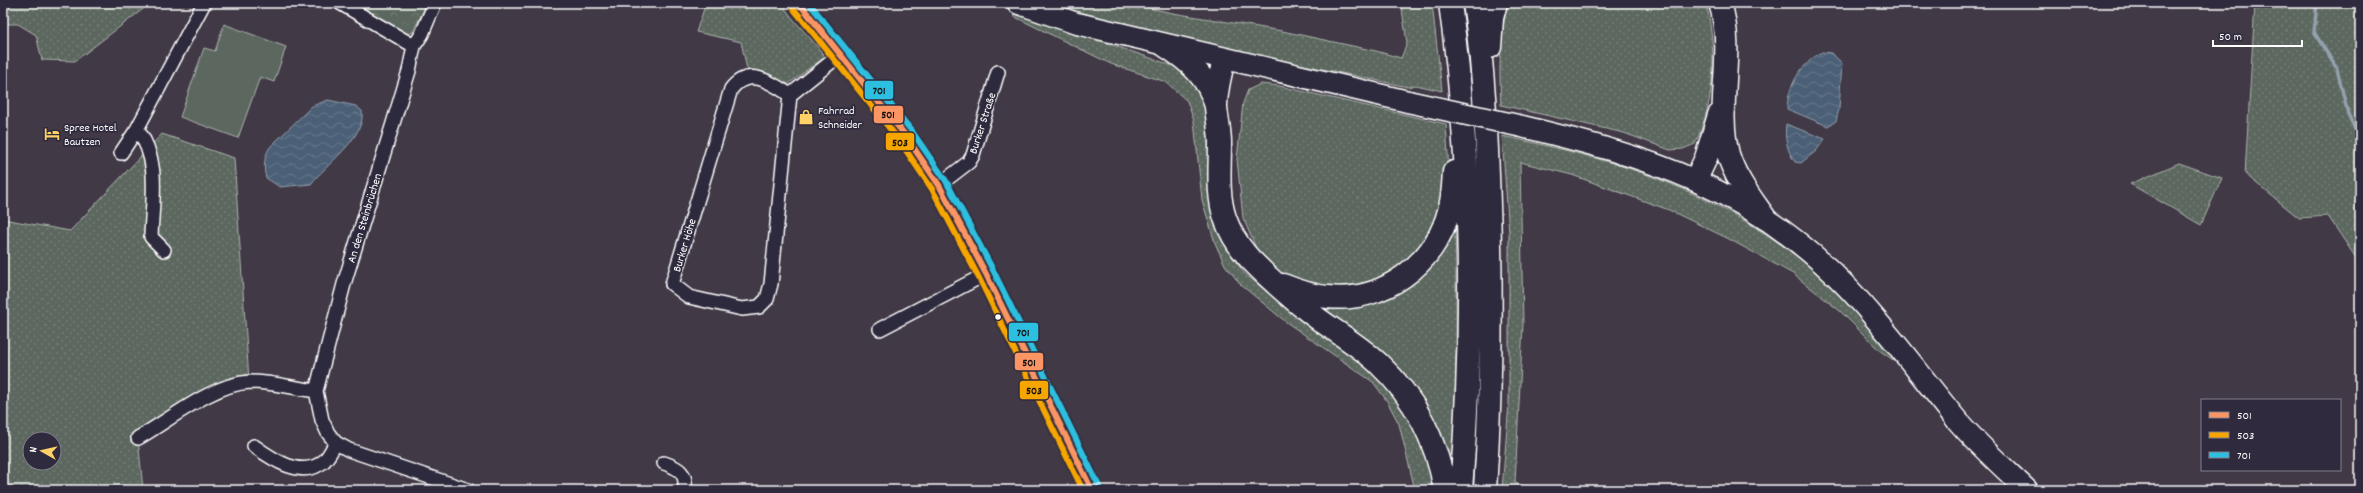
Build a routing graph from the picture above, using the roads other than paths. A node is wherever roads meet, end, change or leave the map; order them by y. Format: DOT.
graph roads {
  1 [pos="204,3"];
  2 [pos="340,3"];
  3 [pos="435,3"];
  4 [pos="799,3"];
  5 [pos="1018,3"];
  6 [pos="1450,3"];
  7 [pos="1474,3"];
  8 [pos="1496,3"];
  9 [pos="1720,3"];
  10 [pos="1164,45"];
  11 [pos="414,46"];
  12 [pos="841,54"];
  13 [pos="1230,61"];
  14 [pos="998,72"];
  15 [pos="1458,87"];
  16 [pos="790,95"];
  17 [pos="1724,96"];
  18 [pos="1216,106"];
  19 [pos="1486,128"];
  20 [pos="137,129"];
  21 [pos="1220,141"];
  22 [pos="121,153"];
  23 [pos="1696,179"];
  24 [pos="939,185"];
  25 [pos="1765,218"];
  26 [pos="164,250"];
  27 [pos="986,274"];
  28 [pos="1274,282"];
  29 [pos="880,329"];
  30 [pos="316,391"];
  31 [pos="138,438"];
  32 [pos="336,443"];
  33 [pos="254,446"];
  34 [pos="664,463"];
  35 [pos="468,490"];
  36 [pos="685,490"];
  37 [pos="1092,490"];
  38 [pos="1445,490"];
  39 [pos="1461,490"];
  40 [pos="1485,490"];
  41 [pos="2027,490"];
  1 -- 20 [label="street"];
  2 -- 11 [label="street"];
  3 -- 11 [label="street, An den Steinbrüchen"];
  4 -- 12 [label="street"];
  5 -- 10 [label="main road"];
  6 -- 15 [label="highway"];
  7 -- 19 [label="highway"];
  8 -- 19 [label="highway"];
  9 -- 17 [label="highway"];
  10 -- 13 [label="main road"];
  10 -- 18 [label="highway"];
  11 -- 30 [label="street, An den Steinbrüchen"];
  12 -- 16 [label="street"];
  12 -- 24 [label="street"];
  13 -- 18 [label="highway"];
  13 -- 21 [label="highway"];
  13 -- 23 [label="main road, bridge"];
  14 -- 24 [label="street, Burker Straße"];
  15 -- 28 [label="highway"];
  15 -- 39 [label="highway"];
  16 -- 16 [label="street, Burker Höhe"];
  17 -- 23 [label="highway"];
  17 -- 25 [label="highway"];
  18 -- 21 [label="highway"];
  19 -- 40 [label="highway"];
  20 -- 22 [label="street"];
  20 -- 26 [label="street"];
  21 -- 28 [label="highway"];
  23 -- 25 [label="main road"];
  24 -- 27 [label="street"];
  25 -- 41 [label="main road"];
  27 -- 29 [label="street"];
  27 -- 37 [label="street"];
  28 -- 38 [label="highway"];
  30 -- 31 [label="street"];
  30 -- 32 [label="street"];
  32 -- 33 [label="street"];
  32 -- 35 [label="street"];
  34 -- 36 [label="street"];
}
